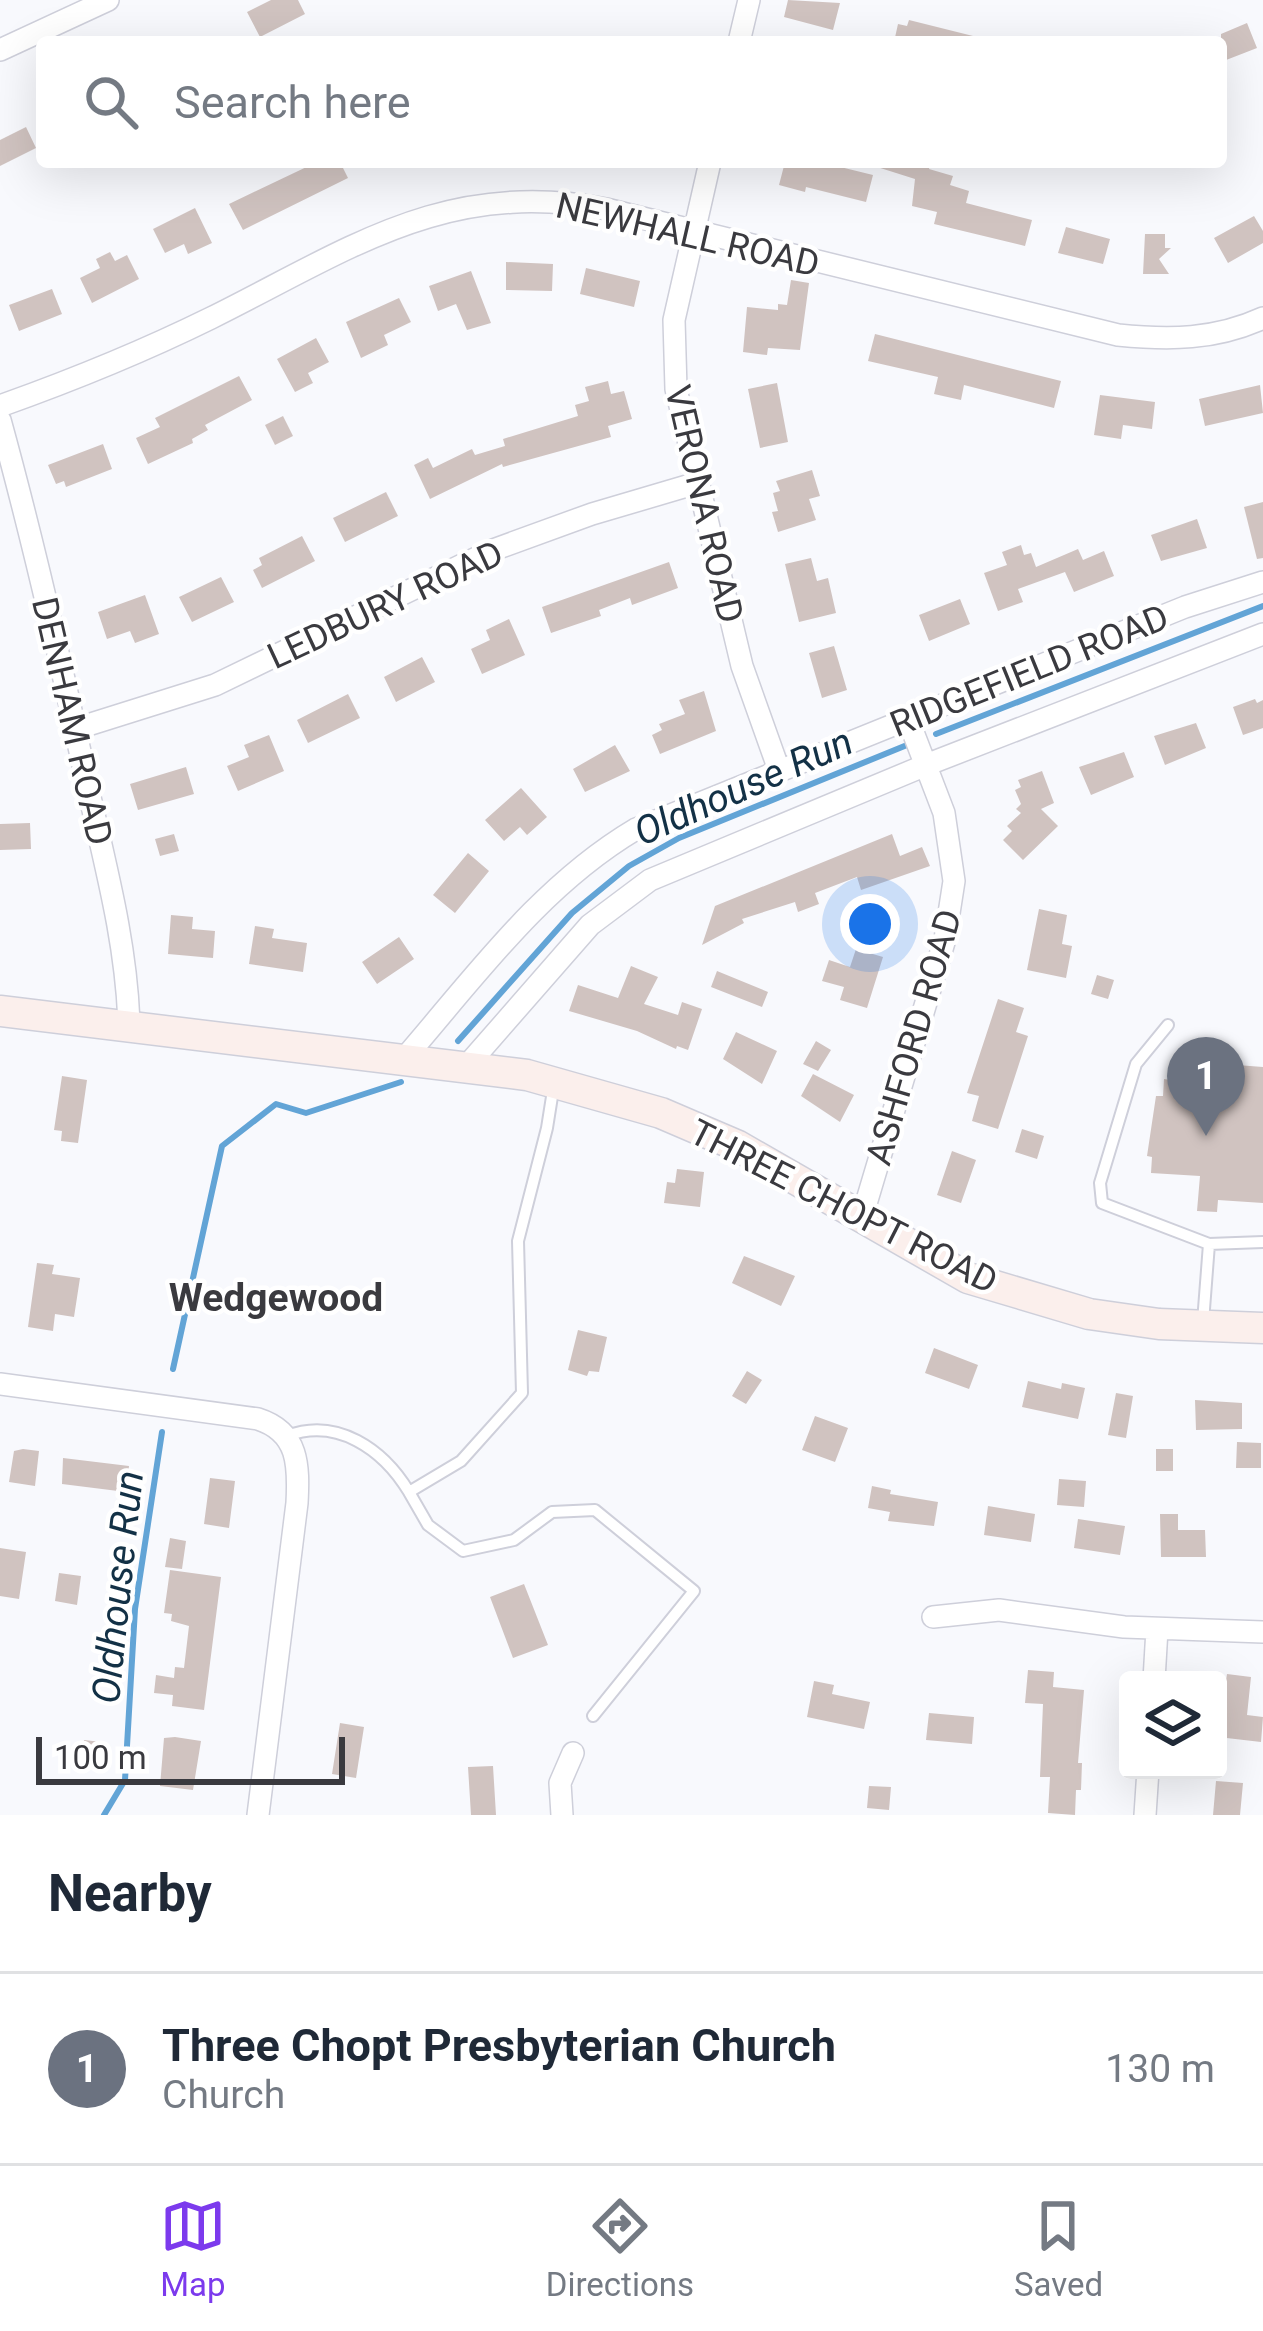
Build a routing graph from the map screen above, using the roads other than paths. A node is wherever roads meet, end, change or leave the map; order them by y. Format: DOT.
graph roads {
  1 [pos="108,0"];
  2 [pos="749,0"];
  3 [pos="741,36"];
  4 [pos="0,50"];
  5 [pos="708,168"];
  6 [pos="692,232"];
  7 [pos="1263,318"];
  8 [pos="0,406"];
  9 [pos="0,420"];
  10 [pos="697,483"];
  11 [pos="11,503"];
  12 [pos="1263,582"];
  13 [pos="1263,634"];
  14 [pos="908,718"];
  15 [pos="75,729"];
  16 [pos="926,765"];
  17 [pos="779,770"];
  18 [pos="1,1017"];
  19 [pos="1168,1025"];
  20 [pos="129,1026"];
  21 [pos="403,1060"];
  22 [pos="465,1068"];
  23 [pos="554,1082"];
  24 [pos="862,1217"];
  25 [pos="1263,1242"];
  26 [pos="1209,1244"];
  27 [pos="1202,1325"];
  28 [pos="1263,1328"];
  29 [pos="0,1384"];
  30 [pos="287,1436"];
  31 [pos="409,1492"];
  32 [pos="933,1617"];
  33 [pos="1157,1629"];
  34 [pos="1263,1632"];
  35 [pos="1155,1671"];
  36 [pos="593,1716"];
  37 [pos="573,1753"];
  38 [pos="1147,1779"];
  39 [pos="258,1815"];
  40 [pos="562,1815"];
  41 [pos="1144,1815"];
  1 -- 4 [label="street"];
  2 -- 3 [label="street"];
  5 -- 6 [label="street, VERONA ROAD"];
  6 -- 7 [label="street, NEWHALL ROAD"];
  6 -- 8 [label="street, NEWHALL ROAD"];
  6 -- 10 [label="street, VERONA ROAD"];
  9 -- 11 [label="street, DENHAM ROAD"];
  10 -- 15 [label="street, LEDBURY ROAD"];
  10 -- 17 [label="street, VERONA ROAD"];
  11 -- 15 [label="street, DENHAM ROAD"];
  12 -- 14 [label="street, RIDGEFIELD ROAD"];
  13 -- 16 [label="street, RIDGEFIELD ROAD"];
  14 -- 16 [label="street, ASHFORD ROAD"];
  14 -- 17 [label="street, RIDGEFIELD ROAD"];
  15 -- 20 [label="street, DENHAM ROAD"];
  16 -- 22 [label="street, RIDGEFIELD ROAD"];
  16 -- 24 [label="street, ASHFORD ROAD"];
  17 -- 21 [label="street, RIDGEFIELD ROAD"];
  18 -- 20 [label="main road, THREE CHOPT ROAD"];
  19 -- 26 [label="lane"];
  20 -- 21 [label="main road, THREE CHOPT ROAD"];
  21 -- 22 [label="main road, THREE CHOPT ROAD"];
  22 -- 23 [label="main road, THREE CHOPT ROAD"];
  23 -- 24 [label="main road, THREE CHOPT ROAD"];
  23 -- 31 [label="lane"];
  24 -- 27 [label="main road, THREE CHOPT ROAD"];
  25 -- 26 [label="lane"];
  26 -- 27 [label="lane"];
  27 -- 28 [label="main road, THREE CHOPT ROAD"];
  29 -- 30 [label="street"];
  30 -- 31 [label="lane"];
  30 -- 39 [label="street"];
  31 -- 36 [label="lane"];
  32 -- 33 [label="street"];
  33 -- 34 [label="street"];
  33 -- 35 [label="street"];
  37 -- 40 [label="street"];
  38 -- 41 [label="street"];
}
